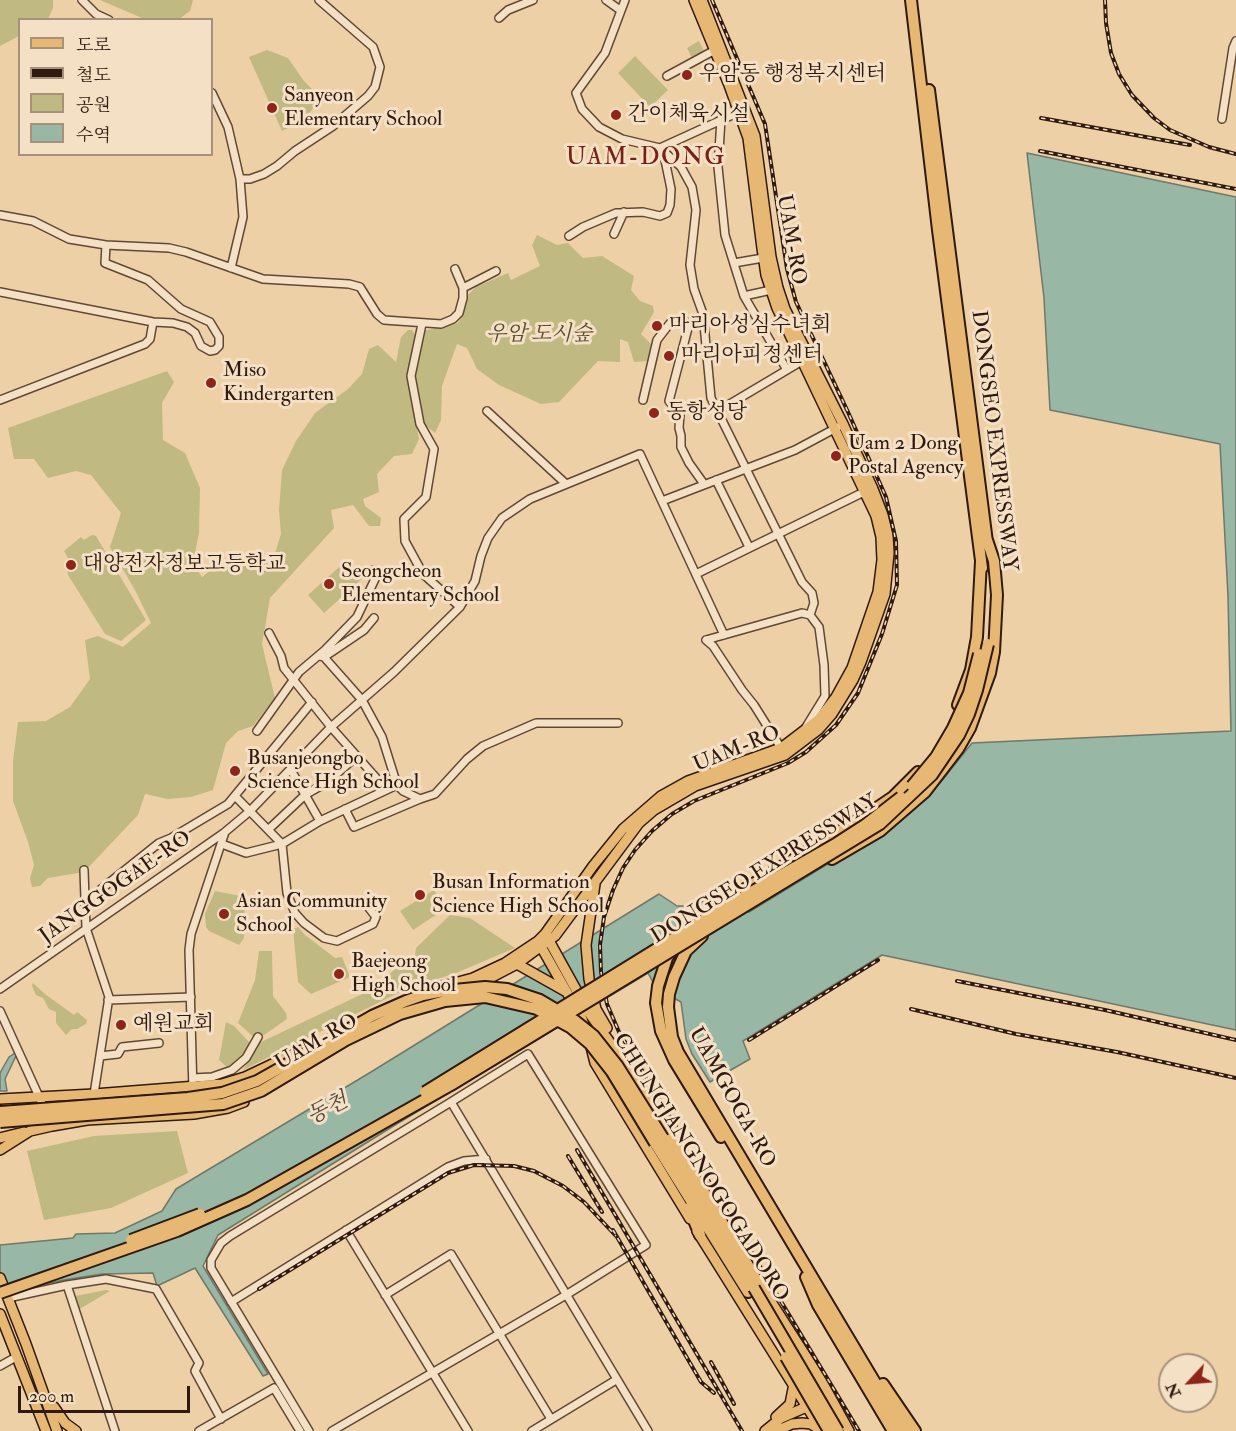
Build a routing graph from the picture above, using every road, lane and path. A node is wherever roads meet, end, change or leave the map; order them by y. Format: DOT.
graph roads {
  1 [pos="82,0"];
  2 [pos="319,0"];
  3 [pos="533,0"];
  4 [pos="606,0"];
  5 [pos="625,0"];
  6 [pos="694,0"];
  7 [pos="702,0"];
  8 [pos="911,0"];
  9 [pos="917,0"];
  10 [pos="620,10"];
  11 [pos="105,18"];
  12 [pos="499,18"];
  13 [pos="1236,41"];
  14 [pos="715,50"];
  15 [pos="666,76"];
  16 [pos="213,95"];
  17 [pos="743,110"];
  18 [pos="721,119"];
  19 [pos="1222,119"];
  20 [pos="660,148"];
  21 [pos="240,178"];
  22 [pos="624,212"];
  23 [pos="0,215"];
  24 [pos="614,234"];
  25 [pos="569,236"];
  26 [pos="106,245"];
  27 [pos="763,258"];
  28 [pos="734,263"];
  29 [pos="231,268"];
  30 [pos="455,269"];
  31 [pos="496,271"];
  32 [pos="463,288"];
  33 [pos="771,290"];
  34 [pos="0,292"];
  35 [pos="744,296"];
  36 [pos="153,322"];
  37 [pos="422,324"];
  38 [pos="802,361"];
  39 [pos="787,370"];
  40 [pos="0,400"];
  41 [pos="643,400"];
  42 [pos="487,411"];
  43 [pos="717,411"];
  44 [pos="839,427"];
  45 [pos="747,469"];
  46 [pos="716,480"];
  47 [pos="565,483"];
  48 [pos="704,484"];
  49 [pos="869,490"];
  50 [pos="662,501"];
  51 [pos="778,533"];
  52 [pos="986,537"];
  53 [pos="749,547"];
  54 [pos="981,561"];
  55 [pos="374,570"];
  56 [pos="696,574"];
  57 [pos="460,607"];
  58 [pos="810,615"];
  59 [pos="374,618"];
  60 [pos="269,633"];
  61 [pos="724,635"];
  62 [pos="321,657"];
  63 [pos="293,680"];
  64 [pos="362,700"];
  65 [pos="312,702"];
  66 [pos="618,723"];
  67 [pos="331,727"];
  68 [pos="257,731"];
  69 [pos="805,731"];
  70 [pos="782,748"];
  71 [pos="357,756"];
  72 [pos="291,770"];
  73 [pos="397,785"];
  74 [pos="386,789"];
  75 [pos="305,795"];
  76 [pos="235,796"];
  77 [pos="420,799"];
  78 [pos="345,809"];
  79 [pos="250,811"];
  80 [pos="320,821"];
  81 [pos="269,829"];
  82 [pos="225,832"];
  83 [pos="222,844"];
  84 [pos="282,844"];
  85 [pos="84,870"];
  86 [pos="595,881"];
  87 [pos="85,902"];
  88 [pos="369,908"];
  89 [pos="86,928"];
  90 [pos="544,941"];
  91 [pos="553,958"];
  92 [pos="517,964"];
  93 [pos="0,989"];
  94 [pos="567,992"];
  95 [pos="191,997"];
  96 [pos="108,1000"];
  97 [pos="0,1011"];
  98 [pos="589,1014"];
  99 [pos="2,1024"];
  100 [pos="258,1037"];
  101 [pos="159,1043"];
  102 [pos="100,1056"];
  103 [pos="193,1082"];
  104 [pos="94,1094"];
  105 [pos="40,1097"];
  106 [pos="0,1099"];
  107 [pos="451,1102"];
  108 [pos="161,1104"];
  109 [pos="0,1112"];
  110 [pos="46,1113"];
  111 [pos="194,1114"];
  112 [pos="0,1117"];
  113 [pos="0,1122"];
  114 [pos="52,1126"];
  115 [pos="30,1131"];
  116 [pos="0,1138"];
  117 [pos="659,1141"];
  118 [pos="0,1150"];
  119 [pos="486,1160"];
  120 [pos="677,1161"];
  121 [pos="681,1185"];
  122 [pos="722,1221"];
  123 [pos="346,1230"];
  124 [pos="700,1235"];
  125 [pos="805,1270"];
  126 [pos="0,1278"];
  127 [pos="67,1285"];
  128 [pos="751,1290"];
  129 [pos="4,1292"];
  130 [pos="385,1295"];
  131 [pos="566,1295"];
  132 [pos="231,1302"];
  133 [pos="0,1314"];
  134 [pos="498,1332"];
  135 [pos="16,1356"];
  136 [pos="0,1366"];
  137 [pos="432,1372"];
  138 [pos="616,1380"];
  139 [pos="821,1380"];
  140 [pos="794,1384"];
  141 [pos="43,1391"];
  142 [pos="801,1395"];
  143 [pos="808,1406"];
  144 [pos="834,1406"];
  145 [pos="37,1411"];
  146 [pos="221,1419"];
  147 [pos="552,1419"];
  148 [pos="544,1428"];
  149 [pos="771,1429"];
  150 [pos="40,1431"];
  151 [pos="46,1431"];
  152 [pos="57,1431"];
  153 [pos="76,1431"];
  154 [pos="115,1431"];
  155 [pos="199,1431"];
  156 [pos="300,1431"];
  157 [pos="309,1431"];
  158 [pos="332,1431"];
  159 [pos="468,1431"];
  160 [pos="532,1431"];
  161 [pos="648,1431"];
  162 [pos="822,1431"];
  163 [pos="829,1431"];
  164 [pos="838,1431"];
  165 [pos="849,1431"];
  166 [pos="893,1431"];
  167 [pos="899,1431"];
  168 [pos="904,1431"];
  169 [pos="915,1431"];
  1 -- 11 [label="street"];
  2 -- 21 [label="street"];
  3 -- 12 [label="street"];
  4 -- 10 [label="street"];
  5 -- 10 [label="street"];
  6 -- 14 [label="main road, UAM-RO"];
  7 -- 17 [label="main road, UAM-RO"];
  8 -- 54 [label="highway, DONGSEO EXPRESSWAY"];
  9 -- 52 [label="highway, DONGSEO EXPRESSWAY"];
  10 -- 20 [label="street"];
  13 -- 19 [label="street"];
  14 -- 15 [label="street"];
  14 -- 17 [label="main road, UAM-RO"];
  16 -- 21 [label="street"];
  17 -- 18 [label="street"];
  17 -- 27 [label="main road, UAM-RO"];
  17 -- 44 [label="main road, UAM-RO"];
  18 -- 20 [label="street"];
  18 -- 28 [label="street"];
  20 -- 22 [label="street"];
  20 -- 43 [label="street"];
  21 -- 29 [label="street"];
  22 -- 24 [label="street"];
  22 -- 25 [label="street"];
  23 -- 26 [label="street"];
  26 -- 29 [label="street"];
  26 -- 36 [label="street"];
  27 -- 28 [label="street, UAM-RO"];
  27 -- 33 [label="main road, UAM-RO"];
  28 -- 35 [label="street"];
  29 -- 37 [label="street"];
  30 -- 32 [label="street"];
  31 -- 32 [label="street"];
  32 -- 37 [label="street"];
  33 -- 35 [label="street, UAM-RO"];
  33 -- 38 [label="main road, UAM-RO"];
  34 -- 36 [label="street"];
  35 -- 39 [label="street"];
  36 -- 40 [label="street"];
  37 -- 57 [label="street"];
  38 -- 39 [label="street"];
  38 -- 44 [label="main road, UAM-RO"];
  39 -- 43 [label="street"];
  41 -- 48 [label="street"];
  42 -- 47 [label="street"];
  43 -- 45 [label="street"];
  44 -- 45 [label="street"];
  44 -- 49 [label="main road, UAM-RO"];
  45 -- 46 [label="street"];
  45 -- 51 [label="street"];
  46 -- 48 [label="street"];
  46 -- 53 [label="street"];
  47 -- 50 [label="street, JANGGOGAE-RO"];
  47 -- 57 [label="street, JANGGOGAE-RO"];
  48 -- 50 [label="street"];
  49 -- 51 [label="street"];
  49 -- 69 [label="main road, UAM-RO"];
  49 -- 86 [label="main road, UAM-RO"];
  50 -- 56 [label="street, JANGGOGAE-RO"];
  51 -- 53 [label="street"];
  51 -- 58 [label="street"];
  52 -- 125 [label="highway, UAMGOGA-RO, bridge"];
  52 -- 129 [label="highway, DONGSEO EXPRESSWAY, bridge"];
  53 -- 56 [label="street"];
  54 -- 125 [label="highway, UAMGOGA-RO, bridge"];
  54 -- 129 [label="highway, DONGSEO EXPRESSWAY, bridge"];
  55 -- 62 [label="street"];
  56 -- 61 [label="street, JANGGOGAE-RO"];
  57 -- 64 [label="street, JANGGOGAE-RO"];
  58 -- 61 [label="street"];
  58 -- 69 [label="street"];
  59 -- 62 [label="street"];
  60 -- 63 [label="street"];
  61 -- 70 [label="street"];
  62 -- 63 [label="street"];
  62 -- 64 [label="street"];
  63 -- 65 [label="street"];
  63 -- 68 [label="street"];
  64 -- 67 [label="street, JANGGOGAE-RO"];
  64 -- 73 [label="street"];
  65 -- 67 [label="street"];
  65 -- 76 [label="street"];
  66 -- 77 [label="street"];
  67 -- 71 [label="street"];
  67 -- 72 [label="street, JANGGOGAE-RO"];
  69 -- 70 [label="main road, UAM-RO"];
  70 -- 90 [label="main road, UAM-RO"];
  71 -- 74 [label="street"];
  71 -- 75 [label="street"];
  72 -- 75 [label="street"];
  72 -- 79 [label="street, JANGGOGAE-RO"];
  73 -- 74 [label="street"];
  73 -- 77 [label="street"];
  74 -- 78 [label="street"];
  75 -- 80 [label="street"];
  75 -- 81 [label="street"];
  76 -- 79 [label="street"];
  76 -- 87 [label="street"];
  77 -- 78 [label="street"];
  78 -- 80 [label="street"];
  79 -- 81 [label="street"];
  79 -- 82 [label="street, JANGGOGAE-RO"];
  80 -- 84 [label="street"];
  81 -- 84 [label="street"];
  82 -- 83 [label="street"];
  82 -- 89 [label="street, JANGGOGAE-RO"];
  83 -- 84 [label="street"];
  83 -- 95 [label="street"];
  84 -- 88 [label="street"];
  85 -- 87 [label="street"];
  86 -- 90 [label="main road, UAM-RO"];
  86 -- 98 [label="main road, bridge"];
  87 -- 89 [label="street"];
  89 -- 93 [label="street, JANGGOGAE-RO"];
  89 -- 96 [label="street"];
  90 -- 91 [label="main road"];
  90 -- 92 [label="main road, UAM-RO"];
  90 -- 103 [label="main road, UAM-RO"];
  91 -- 94 [label="main road"];
  91 -- 98 [label="main road, bridge"];
  92 -- 94 [label="main road"];
  92 -- 111 [label="main road, UAM-RO"];
  94 -- 98 [label="main road, bridge"];
  95 -- 96 [label="street"];
  95 -- 103 [label="street"];
  96 -- 102 [label="street"];
  97 -- 99 [label="street"];
  98 -- 122 [label="main road"];
  98 -- 124 [label="main road"];
  99 -- 105 [label="street"];
  100 -- 103 [label="street"];
  101 -- 102 [label="street"];
  102 -- 104 [label="street"];
  103 -- 104 [label="main road, UAM-RO"];
  103 -- 108 [label="main road"];
  103 -- 111 [label="street"];
  104 -- 105 [label="main road, UAM-RO"];
  105 -- 106 [label="main road, UAM-RO"];
  105 -- 110 [label="street"];
  107 -- 119 [label="street"];
  107 -- 131 [label="street"];
  107 -- 132 [label="street"];
  108 -- 110 [label="main road"];
  108 -- 111 [label="main road"];
  109 -- 117 [label="highway, CHUNGJANGNOGOGADORO, bridge"];
  110 -- 112 [label="main road"];
  110 -- 114 [label="street"];
  111 -- 114 [label="main road, UAM-RO"];
  113 -- 117 [label="highway, CHUNGJANGNOGOGADORO, bridge"];
  114 -- 115 [label="main road, UAM-RO"];
  115 -- 116 [label="main road"];
  115 -- 118 [label="main road, UAM-RO"];
  117 -- 120 [label="highway, CHUNGJANGNOGOGADORO"];
  117 -- 121 [label="highway, CHUNGJANGNOGOGADORO"];
  119 -- 123 [label="street"];
  119 -- 131 [label="street"];
  120 -- 122 [label="highway"];
  120 -- 128 [label="highway, CHUNGJANGNOGOGADORO"];
  121 -- 124 [label="highway"];
  121 -- 128 [label="highway, CHUNGJANGNOGOGADORO"];
  122 -- 139 [label="main road"];
  123 -- 130 [label="street"];
  123 -- 132 [label="street"];
  124 -- 140 [label="main road"];
  125 -- 166 [label="highway"];
  125 -- 167 [label="highway, UAMGOGA-RO"];
  125 -- 168 [label="highway, UAMGOGA-RO"];
  125 -- 169 [label="highway"];
  126 -- 129 [label="main road"];
  127 -- 129 [label="street"];
  127 -- 146 [label="street"];
  127 -- 154 [label="street"];
  128 -- 163 [label="highway, CHUNGJANGNOGOGADORO, bridge"];
  128 -- 164 [label="highway, CHUNGJANGNOGOGADORO, bridge"];
  129 -- 141 [label="main road"];
  130 -- 134 [label="street"];
  130 -- 137 [label="street"];
  131 -- 134 [label="street"];
  131 -- 138 [label="street"];
  132 -- 157 [label="street"];
  133 -- 135 [label="main road"];
  134 -- 137 [label="street"];
  134 -- 147 [label="street"];
  135 -- 136 [label="street"];
  135 -- 145 [label="main road"];
  137 -- 158 [label="street"];
  137 -- 159 [label="street"];
  138 -- 147 [label="street"];
  138 -- 161 [label="street"];
  139 -- 142 [label="main road"];
  139 -- 144 [label="main road"];
  140 -- 142 [label="main road"];
  140 -- 149 [label="main road"];
  141 -- 152 [label="main road"];
  141 -- 153 [label="main road"];
  142 -- 143 [label="main road"];
  143 -- 144 [label="main road"];
  143 -- 149 [label="main road"];
  143 -- 162 [label="main road"];
  144 -- 165 [label="main road"];
  145 -- 150 [label="main road"];
  145 -- 151 [label="main road"];
  146 -- 155 [label="street"];
  146 -- 156 [label="street"];
  147 -- 148 [label="street"];
  148 -- 160 [label="street"];
  149 -- 162 [label="main road"];
}
